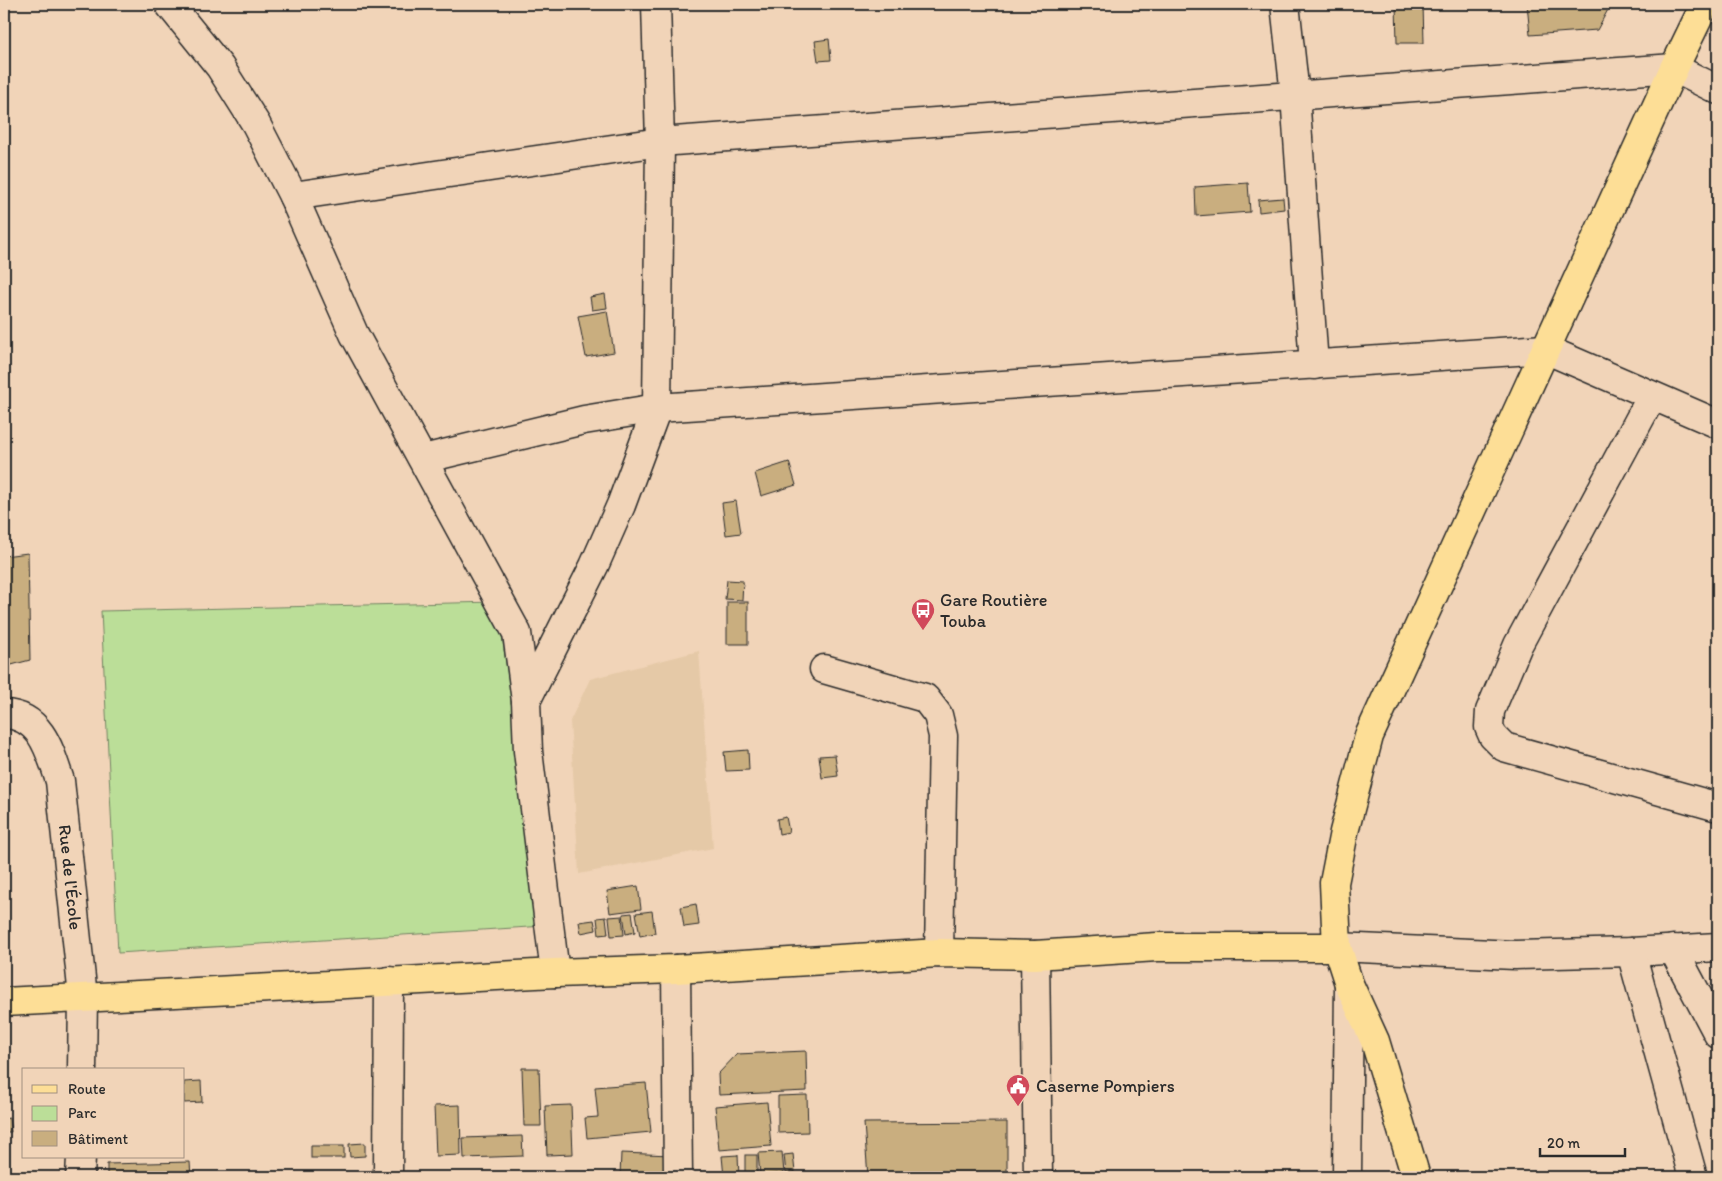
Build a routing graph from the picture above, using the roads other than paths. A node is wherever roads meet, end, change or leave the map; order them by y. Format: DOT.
graph roads {
  1 [pos="169,4"];
  2 [pos="656,4"];
  3 [pos="1285,4"];
  4 [pos="1705,4"];
  5 [pos="1674,68"];
  6 [pos="1718,90"];
  7 [pos="1295,95"];
  8 [pos="660,142"];
  9 [pos="293,196"];
  10 [pos="1545,349"];
  11 [pos="1314,365"];
  12 [pos="1652,396"];
  13 [pos="658,408"];
  14 [pos="1718,424"];
  15 [pos="423,459"];
  16 [pos="824,669"];
  17 [pos="526,701"];
  18 [pos="4,714"];
  19 [pos="1718,807"];
  20 [pos="1718,946"];
  21 [pos="1337,947"];
  22 [pos="1673,949"];
  23 [pos="1631,952"];
  24 [pos="939,953"];
  25 [pos="1035,955"];
  26 [pos="676,969"];
  27 [pos="556,972"];
  28 [pos="389,982"];
  29 [pos="1349,984"];
  30 [pos="83,997"];
  31 [pos="4,1002"];
  32 [pos="1718,1034"];
  33 [pos="82,1068"];
  34 [pos="81,1158"];
  35 [pos="80,1177"];
  36 [pos="388,1177"];
  37 [pos="678,1177"];
  38 [pos="1038,1177"];
  39 [pos="1347,1177"];
  40 [pos="1416,1177"];
  41 [pos="1693,1177"];
  1 -- 9 [label="street"];
  2 -- 8 [label="street"];
  3 -- 7 [label="street"];
  4 -- 5 [label="main road"];
  5 -- 6 [label="street"];
  5 -- 7 [label="street"];
  5 -- 10 [label="main road"];
  7 -- 8 [label="street"];
  7 -- 11 [label="street"];
  8 -- 9 [label="street"];
  8 -- 13 [label="street"];
  9 -- 15 [label="street"];
  10 -- 11 [label="street"];
  10 -- 12 [label="street"];
  10 -- 21 [label="main road"];
  11 -- 13 [label="street"];
  12 -- 14 [label="street"];
  12 -- 19 [label="street"];
  13 -- 15 [label="street"];
  13 -- 17 [label="street"];
  15 -- 17 [label="street"];
  16 -- 24 [label="street"];
  17 -- 27 [label="street"];
  18 -- 30 [label="street, Rue de l'École"];
  20 -- 22 [label="street"];
  21 -- 23 [label="street"];
  21 -- 25 [label="main road"];
  21 -- 29 [label="main road"];
  22 -- 23 [label="street"];
  22 -- 32 [label="street"];
  23 -- 41 [label="street"];
  24 -- 25 [label="main road"];
  24 -- 26 [label="main road"];
  25 -- 38 [label="street"];
  26 -- 27 [label="main road"];
  26 -- 37 [label="street"];
  27 -- 28 [label="main road"];
  28 -- 30 [label="main road"];
  28 -- 36 [label="street"];
  29 -- 39 [label="street"];
  29 -- 40 [label="main road"];
  30 -- 31 [label="main road"];
  30 -- 33 [label="street, Rue de l'École"];
  34 -- 35 [label="street"];
}
